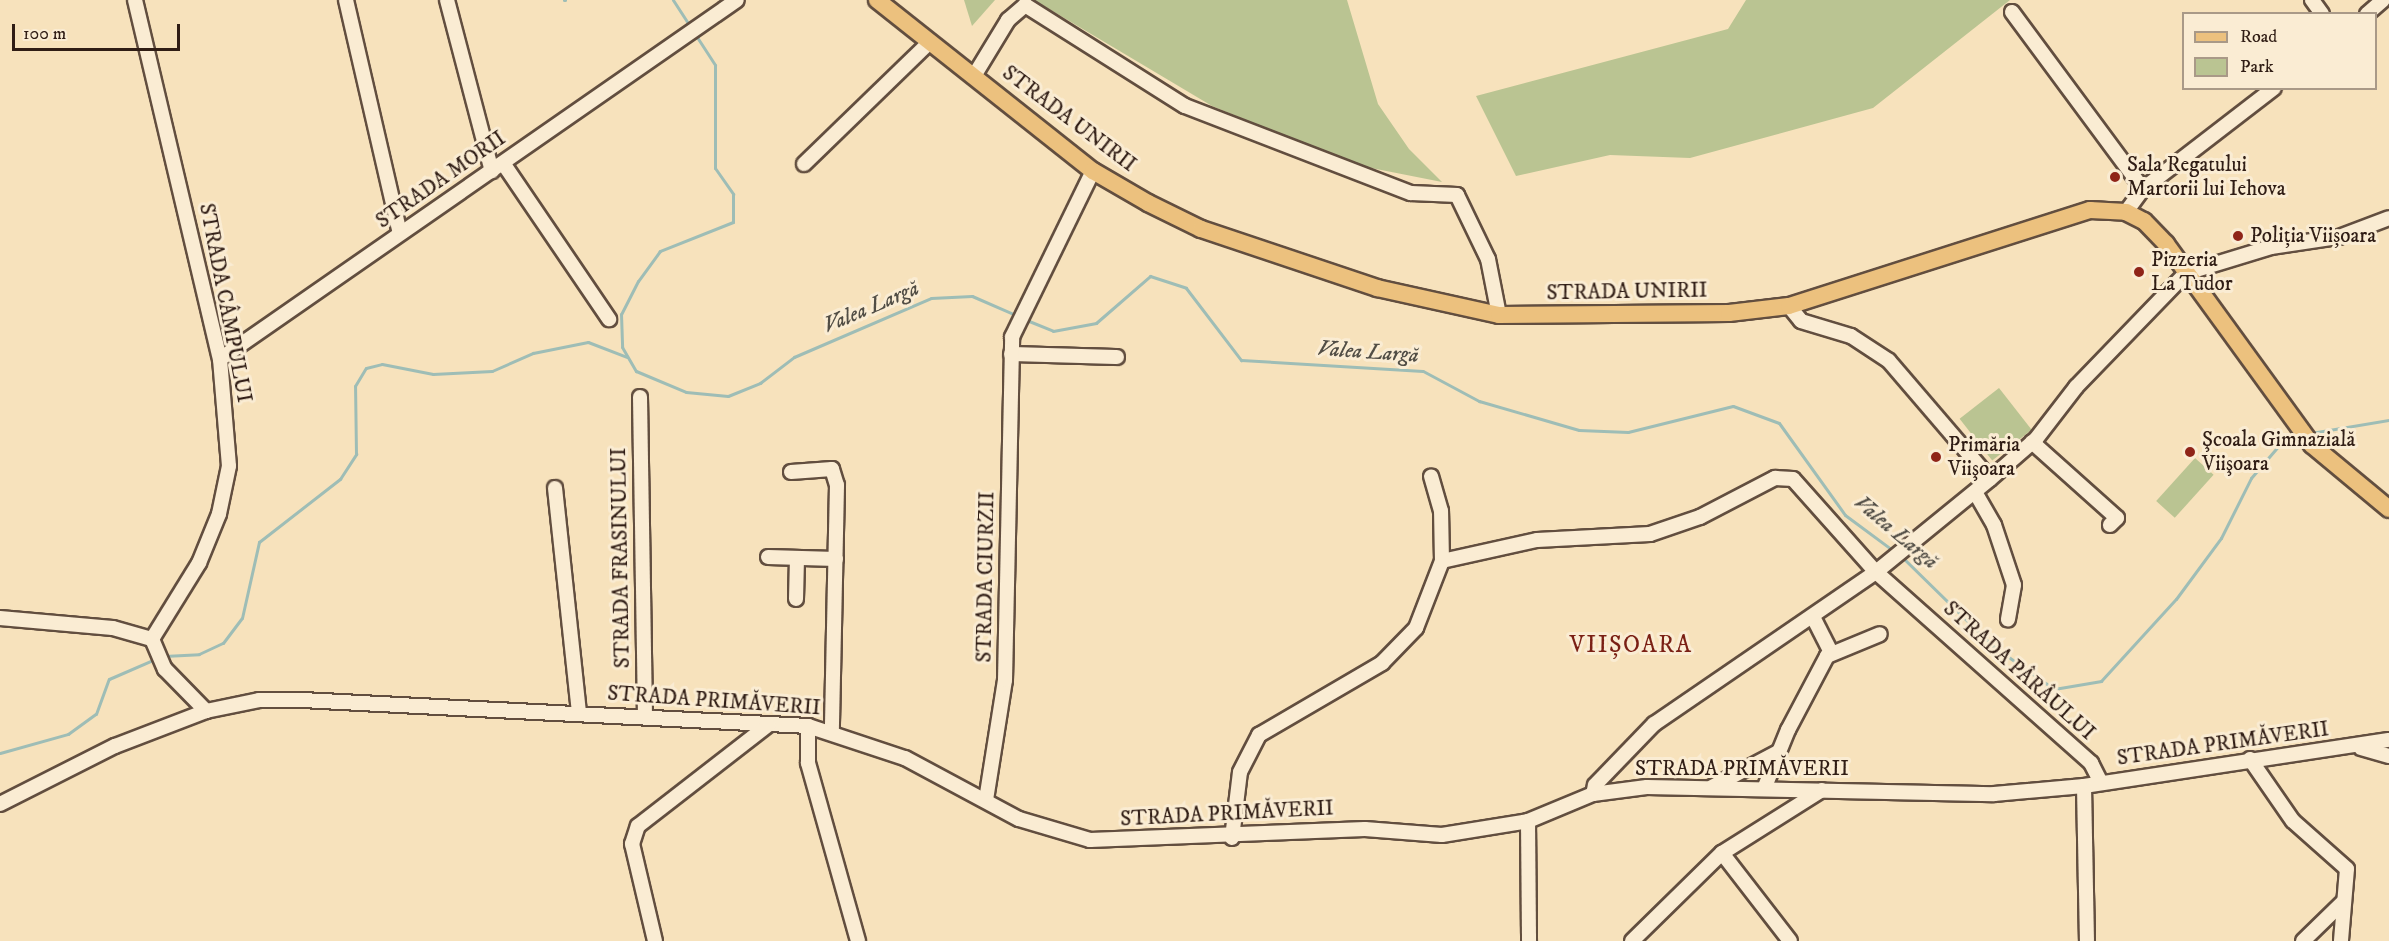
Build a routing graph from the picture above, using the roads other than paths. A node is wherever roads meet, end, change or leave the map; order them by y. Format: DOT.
graph roads {
  1 [pos="135,0"];
  2 [pos="346,0"];
  3 [pos="447,0"];
  4 [pos="737,0"];
  5 [pos="877,0"];
  6 [pos="2383,0"];
  7 [pos="2012,12"];
  8 [pos="2369,12"];
  9 [pos="930,42"];
  10 [pos="974,76"];
  11 [pos="2271,90"];
  12 [pos="804,164"];
  13 [pos="497,167"];
  14 [pos="1093,171"];
  15 [pos="2143,189"];
  16 [pos="2126,212"];
  17 [pos="2389,218"];
  18 [pos="400,233"];
  19 [pos="2186,273"];
  20 [pos="1789,306"];
  21 [pos="1499,315"];
  22 [pos="609,319"];
  23 [pos="1011,354"];
  24 [pos="1117,357"];
  25 [pos="220,359"];
  26 [pos="640,397"];
  27 [pos="2032,442"];
  28 [pos="791,472"];
  29 [pos="1431,476"];
  30 [pos="1990,479"];
  31 [pos="555,488"];
  32 [pos="1975,492"];
  33 [pos="2389,509"];
  34 [pos="2110,525"];
  35 [pos="768,557"];
  36 [pos="797,558"];
  37 [pos="836,559"];
  38 [pos="1442,561"];
  39 [pos="1881,568"];
  40 [pos="796,598"];
  41 [pos="1813,617"];
  42 [pos="0,618"];
  43 [pos="2008,618"];
  44 [pos="1880,634"];
  45 [pos="155,644"];
  46 [pos="1832,652"];
  47 [pos="206,711"];
  48 [pos="579,713"];
  49 [pos="645,717"];
  50 [pos="768,725"];
  51 [pos="808,726"];
  52 [pos="832,730"];
  53 [pos="2389,740"];
  54 [pos="2356,747"];
  55 [pos="1778,752"];
  56 [pos="2389,756"];
  57 [pos="2250,759"];
  58 [pos="2101,783"];
  59 [pos="2084,786"];
  60 [pos="1710,788"];
  61 [pos="1764,789"];
  62 [pos="1822,790"];
  63 [pos="1593,794"];
  64 [pos="986,800"];
  65 [pos="0,804"];
  66 [pos="1528,821"];
  67 [pos="1232,838"];
  68 [pos="1722,853"];
  69 [pos="2343,902"];
  70 [pos="654,941"];
  71 [pos="858,941"];
  72 [pos="1529,941"];
  73 [pos="1632,941"];
  74 [pos="1790,941"];
  75 [pos="2087,941"];
  76 [pos="2303,941"];
  77 [pos="2341,941"];
  1 -- 25 [label="street, STRADA CÂMPULUI"];
  2 -- 18 [label="street"];
  3 -- 13 [label="street"];
  4 -- 13 [label="street, STRADA MORII"];
  5 -- 9 [label="main road, STRADA UNIRII"];
  6 -- 8 [label="street"];
  7 -- 15 [label="street"];
  9 -- 10 [label="main road, STRADA UNIRII"];
  9 -- 12 [label="street"];
  10 -- 14 [label="main road, STRADA UNIRII"];
  10 -- 21 [label="street"];
  11 -- 15 [label="street"];
  13 -- 18 [label="street, STRADA MORII"];
  13 -- 22 [label="street"];
  14 -- 21 [label="main road, STRADA UNIRII"];
  14 -- 23 [label="street, STRADA CIURZII"];
  15 -- 16 [label="street"];
  16 -- 19 [label="main road"];
  16 -- 20 [label="main road, STRADA UNIRII"];
  17 -- 19 [label="street"];
  18 -- 25 [label="street, STRADA MORII"];
  19 -- 27 [label="street"];
  19 -- 33 [label="main road"];
  20 -- 21 [label="main road, STRADA UNIRII"];
  20 -- 30 [label="street"];
  23 -- 24 [label="street"];
  23 -- 64 [label="street, STRADA CIURZII"];
  25 -- 45 [label="street, STRADA CÂMPULUI"];
  26 -- 49 [label="street, STRADA FRASINULUI"];
  27 -- 30 [label="street"];
  27 -- 34 [label="street"];
  28 -- 37 [label="street"];
  29 -- 38 [label="street"];
  30 -- 32 [label="street"];
  31 -- 48 [label="street"];
  32 -- 39 [label="street"];
  32 -- 43 [label="street"];
  35 -- 36 [label="street"];
  36 -- 37 [label="street"];
  36 -- 40 [label="street"];
  37 -- 52 [label="street"];
  38 -- 39 [label="street, STRADA PÂRÂULUI"];
  38 -- 67 [label="street"];
  39 -- 41 [label="street"];
  39 -- 58 [label="street, STRADA PÂRÂULUI"];
  41 -- 46 [label="street"];
  41 -- 63 [label="street"];
  42 -- 45 [label="street"];
  44 -- 46 [label="street"];
  45 -- 47 [label="street"];
  46 -- 55 [label="street"];
  47 -- 48 [label="street, STRADA PRIMĂVERII"];
  47 -- 65 [label="street, STRADA PRIMĂVERII"];
  48 -- 49 [label="street, STRADA PRIMĂVERII"];
  49 -- 50 [label="street, STRADA PRIMĂVERII"];
  50 -- 51 [label="street, STRADA PRIMĂVERII"];
  50 -- 70 [label="street"];
  51 -- 52 [label="street, STRADA PRIMĂVERII"];
  51 -- 71 [label="street"];
  52 -- 64 [label="street, STRADA PRIMĂVERII"];
  53 -- 54 [label="street"];
  54 -- 56 [label="street"];
  54 -- 57 [label="street, STRADA PRIMĂVERII"];
  55 -- 60 [label="street"];
  55 -- 61 [label="street"];
  57 -- 58 [label="street, STRADA PRIMĂVERII"];
  57 -- 69 [label="street"];
  58 -- 59 [label="street, STRADA PRIMĂVERII"];
  59 -- 62 [label="street, STRADA PRIMĂVERII"];
  59 -- 75 [label="street"];
  60 -- 61 [label="street, STRADA PRIMĂVERII"];
  60 -- 63 [label="street, STRADA PRIMĂVERII"];
  61 -- 62 [label="street, STRADA PRIMĂVERII"];
  62 -- 68 [label="street"];
  63 -- 66 [label="street, STRADA PRIMĂVERII"];
  64 -- 67 [label="street, STRADA PRIMĂVERII"];
  66 -- 67 [label="street, STRADA PRIMĂVERII"];
  66 -- 72 [label="street"];
  68 -- 73 [label="street"];
  68 -- 74 [label="street"];
  69 -- 76 [label="street"];
  69 -- 77 [label="street"];
}
